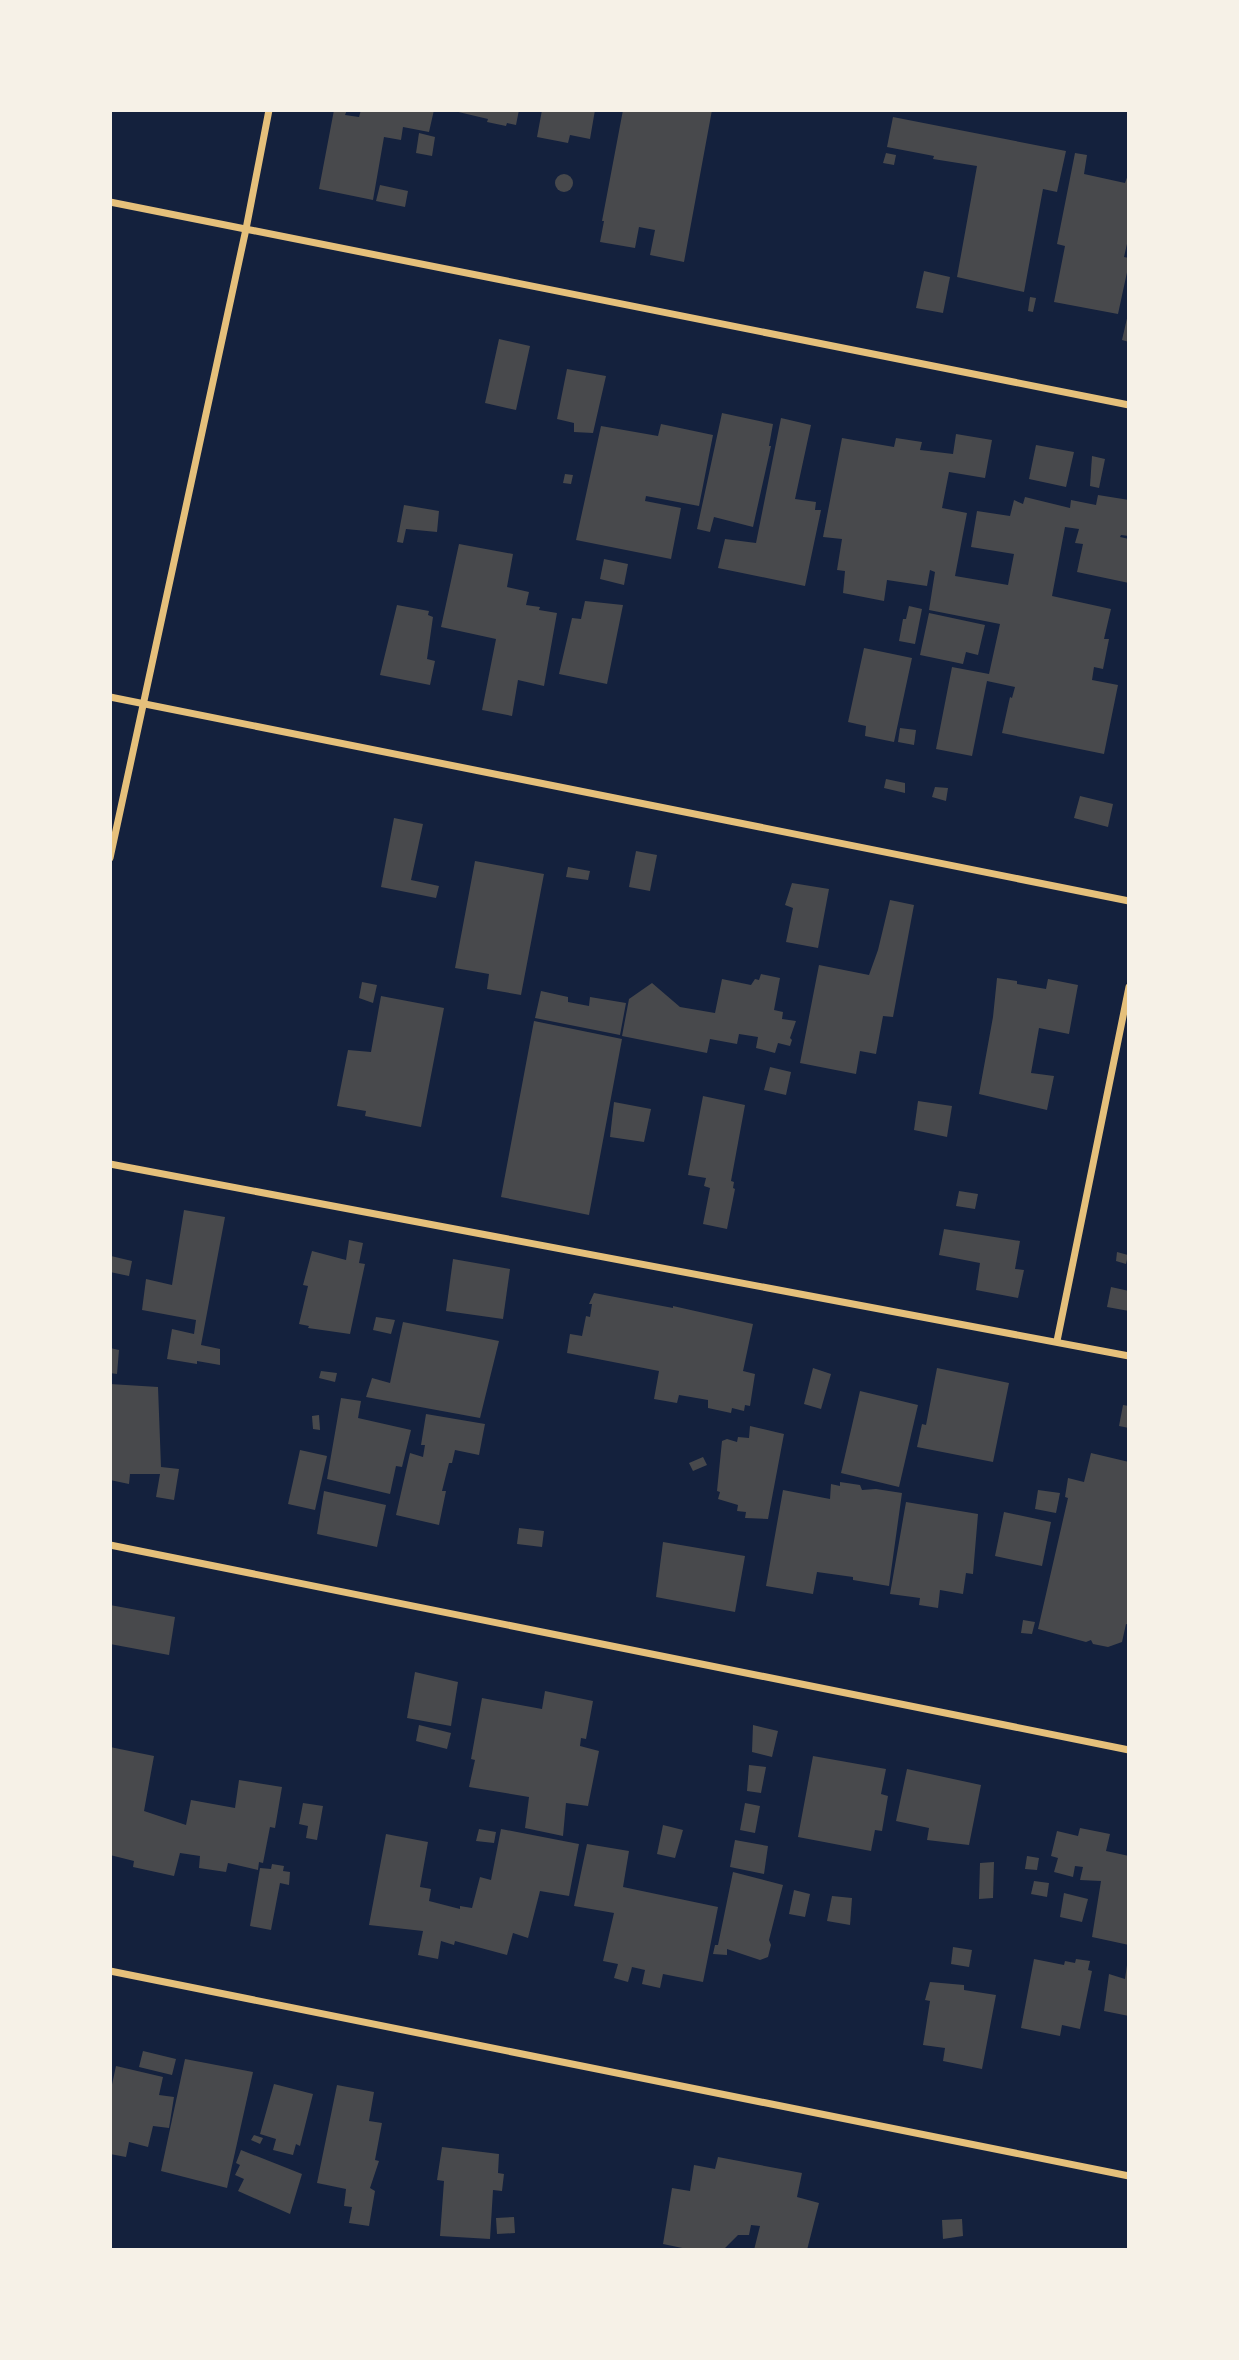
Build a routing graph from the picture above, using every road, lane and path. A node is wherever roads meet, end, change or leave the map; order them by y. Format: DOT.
graph roads {
  1 [pos="269,110"];
  2 [pos="110,202"];
  3 [pos="246,229"];
  4 [pos="1129,405"];
  5 [pos="110,696"];
  6 [pos="142,703"];
  7 [pos="110,858"];
  8 [pos="1129,901"];
  9 [pos="1129,987"];
  10 [pos="110,1164"];
  11 [pos="1057,1342"];
  12 [pos="1129,1356"];
  13 [pos="110,1545"];
  14 [pos="1129,1750"];
  15 [pos="110,1971"];
  16 [pos="1129,2176"];
  1 -- 3 [label="street"];
  2 -- 3 [label="street"];
  3 -- 4 [label="street"];
  3 -- 6 [label="street"];
  5 -- 6 [label="street"];
  6 -- 7 [label="street"];
  6 -- 8 [label="street"];
  9 -- 11 [label="street"];
  10 -- 11 [label="street"];
  11 -- 12 [label="street"];
  13 -- 14 [label="street"];
  15 -- 16 [label="street"];
}
